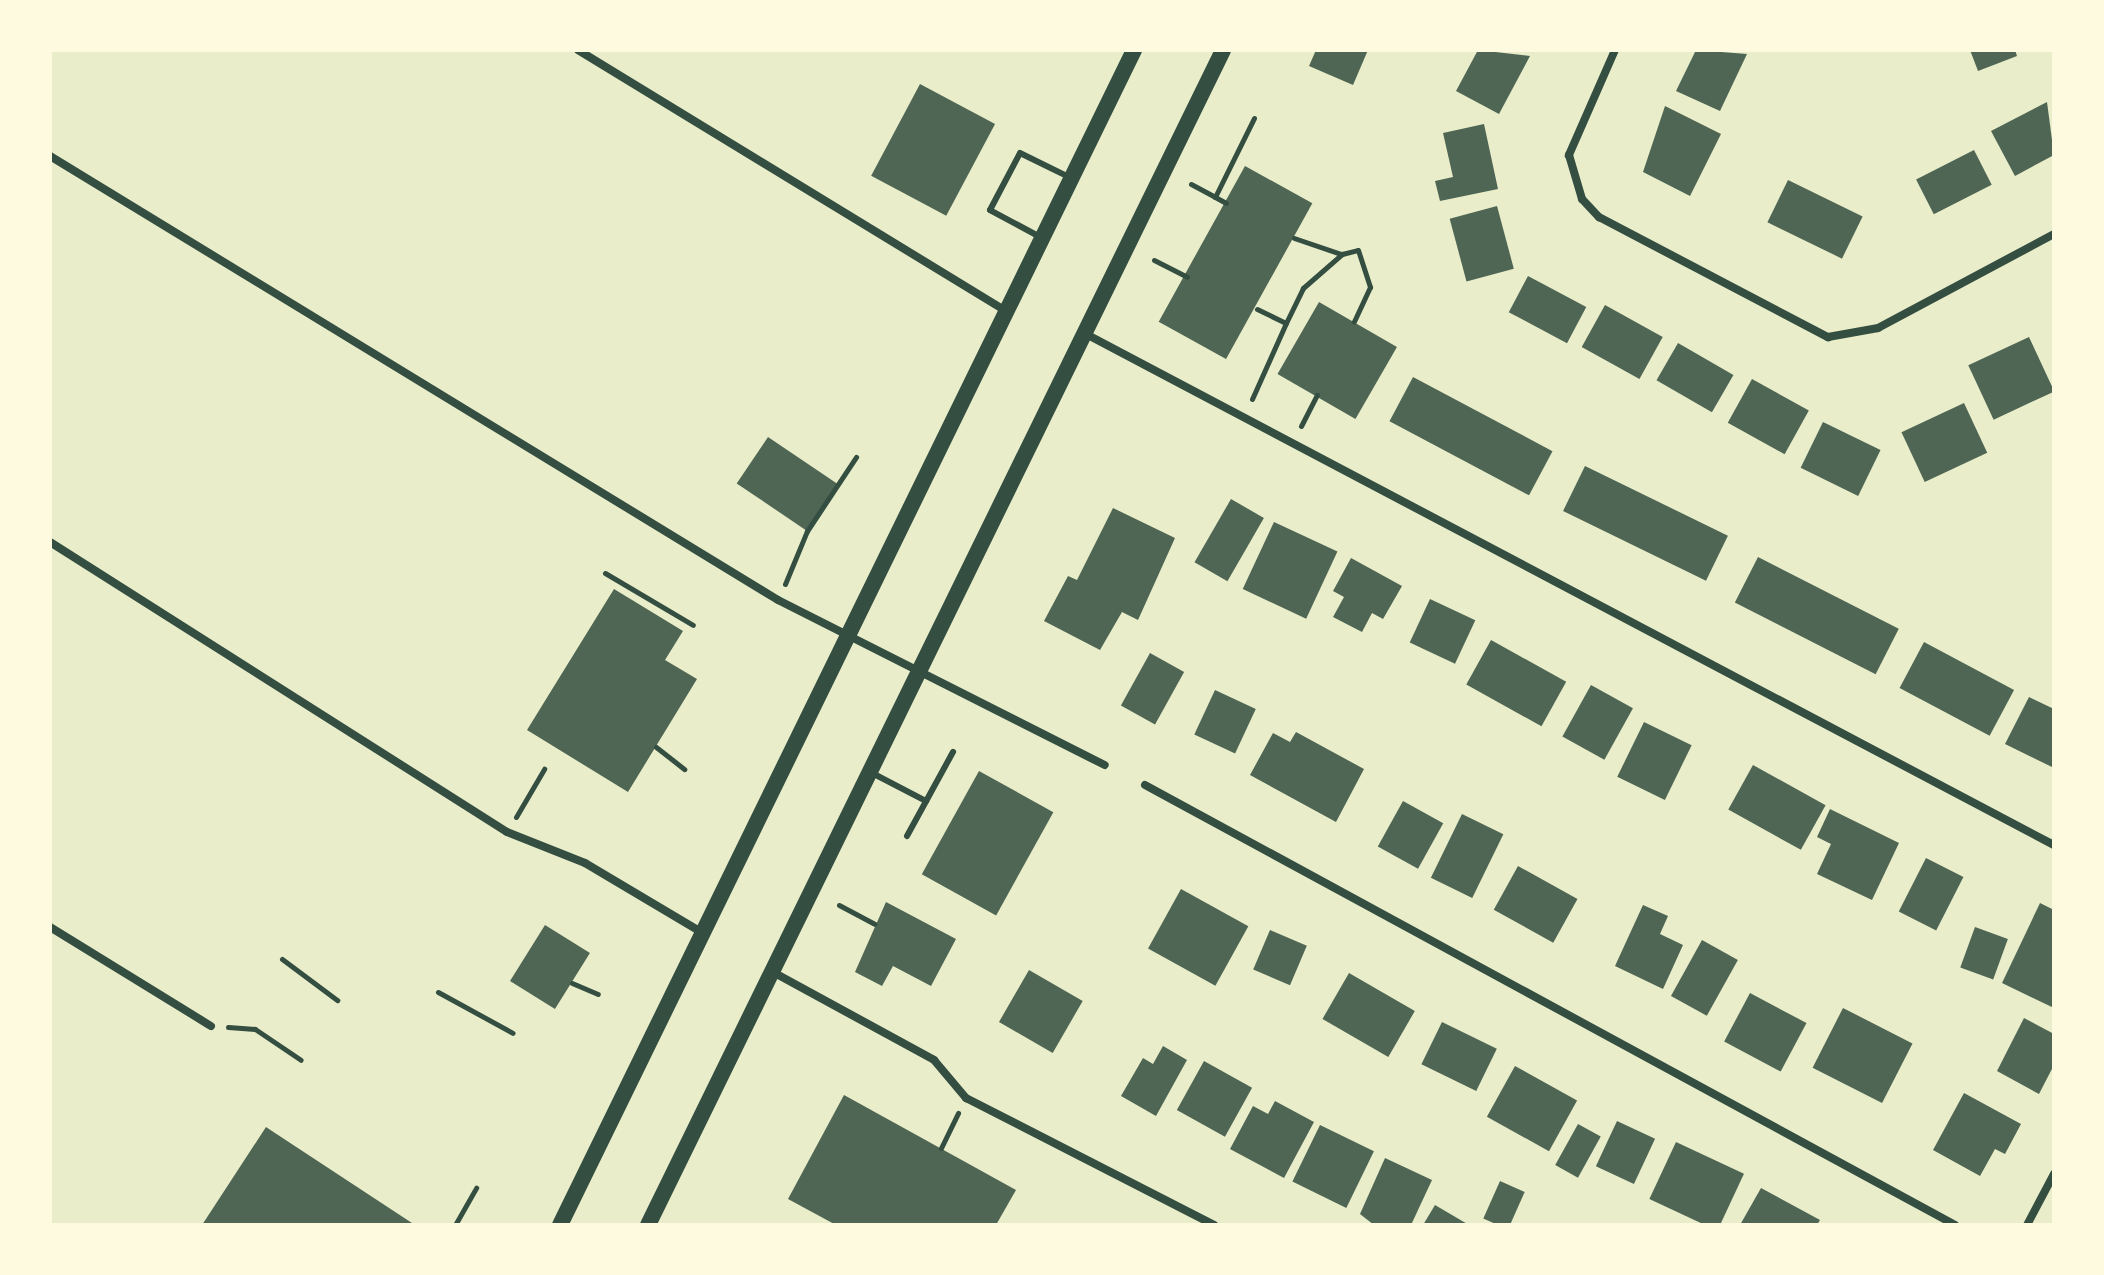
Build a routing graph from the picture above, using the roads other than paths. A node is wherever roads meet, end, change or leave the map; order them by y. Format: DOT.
graph roads {
  1 [pos="578,50"];
  2 [pos="1134,50"];
  3 [pos="1223,50"];
  4 [pos="1615,50"];
  5 [pos="50,156"];
  6 [pos="1071,178"];
  7 [pos="2054,234"];
  8 [pos="1042,238"];
  9 [pos="1006,311"];
  10 [pos="1084,333"];
  11 [pos="50,542"];
  12 [pos="848,635"];
  13 [pos="919,669"];
  14 [pos="953,752"];
  15 [pos="1105,765"];
  16 [pos="868,771"];
  17 [pos="1145,785"];
  18 [pos="926,801"];
  19 [pos="907,836"];
  20 [pos="2054,845"];
  21 [pos="50,927"];
  22 [pos="703,933"];
  23 [pos="771,971"];
  24 [pos="211,1026"];
  25 [pos="2054,1174"];
  26 [pos="560,1225"];
  27 [pos="648,1225"];
  28 [pos="1214,1225"];
  29 [pos="1955,1225"];
  30 [pos="2027,1225"];
  1 -- 9 [label="street"];
  2 -- 6 [label="main road"];
  3 -- 10 [label="main road"];
  4 -- 7 [label="street"];
  5 -- 12 [label="street"];
  6 -- 8 [label="main road"];
  6 -- 8 [label="lane"];
  8 -- 9 [label="main road"];
  9 -- 12 [label="main road"];
  10 -- 13 [label="main road"];
  10 -- 20 [label="street"];
  11 -- 22 [label="street"];
  12 -- 13 [label="street"];
  12 -- 22 [label="main road"];
  13 -- 15 [label="street"];
  13 -- 16 [label="main road"];
  14 -- 18 [label="lane"];
  16 -- 18 [label="lane"];
  16 -- 23 [label="main road"];
  17 -- 29 [label="street"];
  18 -- 19 [label="lane"];
  21 -- 24 [label="street"];
  22 -- 26 [label="main road"];
  23 -- 27 [label="main road"];
  23 -- 28 [label="street"];
  25 -- 30 [label="street"];
}
